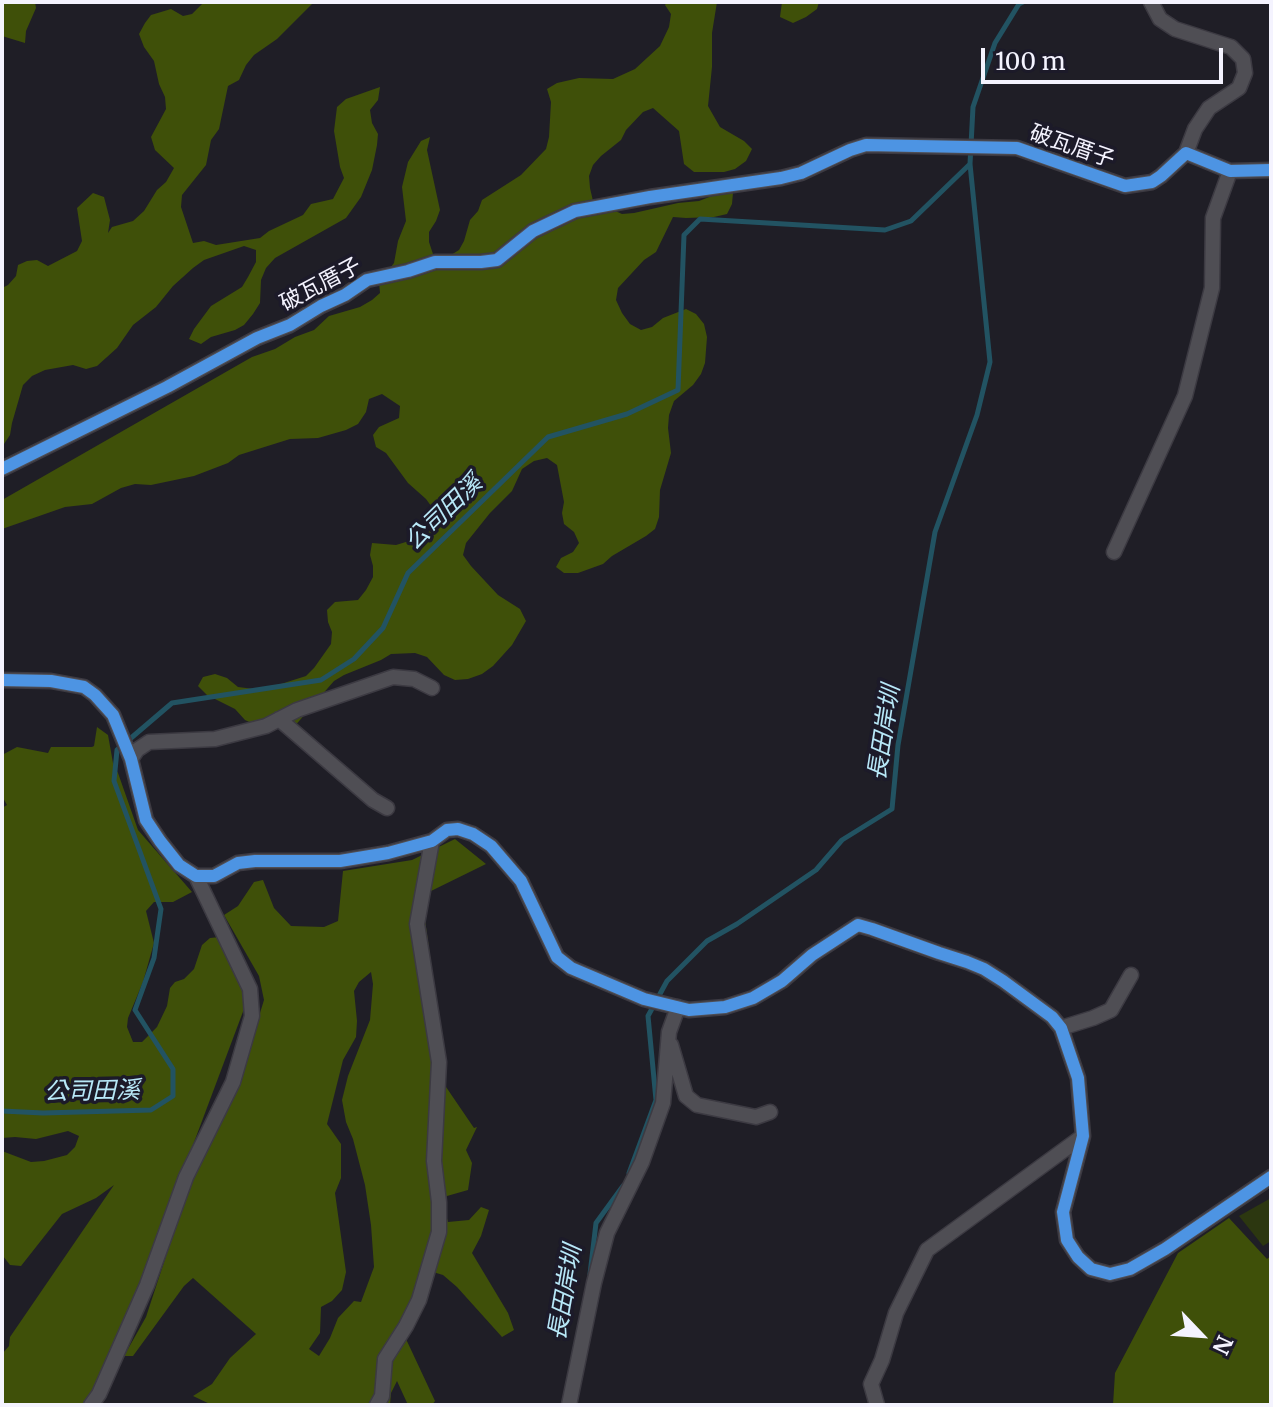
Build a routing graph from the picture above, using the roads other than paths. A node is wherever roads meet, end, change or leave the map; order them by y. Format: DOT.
graph roads {
  1 [pos="1151,2"];
  2 [pos="1186,153"];
  3 [pos="1271,170"];
  4 [pos="1230,171"];
  5 [pos="2,469"];
  6 [pos="1114,552"];
  7 [pos="2,680"];
  8 [pos="432,688"];
  9 [pos="279,719"];
  10 [pos="130,757"];
  11 [pos="387,808"];
  12 [pos="432,841"];
  13 [pos="196,876"];
  14 [pos="1131,975"];
  15 [pos="674,1006"];
  16 [pos="1061,1028"];
  17 [pos="669,1032"];
  18 [pos="770,1112"];
  19 [pos="1083,1136"];
  20 [pos="1271,1177"];
  21 [pos="91,1405"];
  22 [pos="377,1405"];
  23 [pos="569,1405"];
  24 [pos="877,1405"];
  1 -- 2 [label="street"];
  2 -- 4 [label="street"];
  2 -- 5 [label="street, 破瓦厝子"];
  3 -- 4 [label="street"];
  4 -- 6 [label="street"];
  7 -- 10 [label="street"];
  8 -- 9 [label="street"];
  9 -- 10 [label="street"];
  9 -- 11 [label="street"];
  10 -- 13 [label="street"];
  12 -- 13 [label="street"];
  12 -- 15 [label="street"];
  12 -- 22 [label="street"];
  13 -- 21 [label="street"];
  14 -- 16 [label="street"];
  15 -- 16 [label="street"];
  15 -- 17 [label="street"];
  16 -- 19 [label="street"];
  17 -- 18 [label="street"];
  17 -- 23 [label="street"];
  19 -- 20 [label="street"];
  19 -- 24 [label="street"];
}
